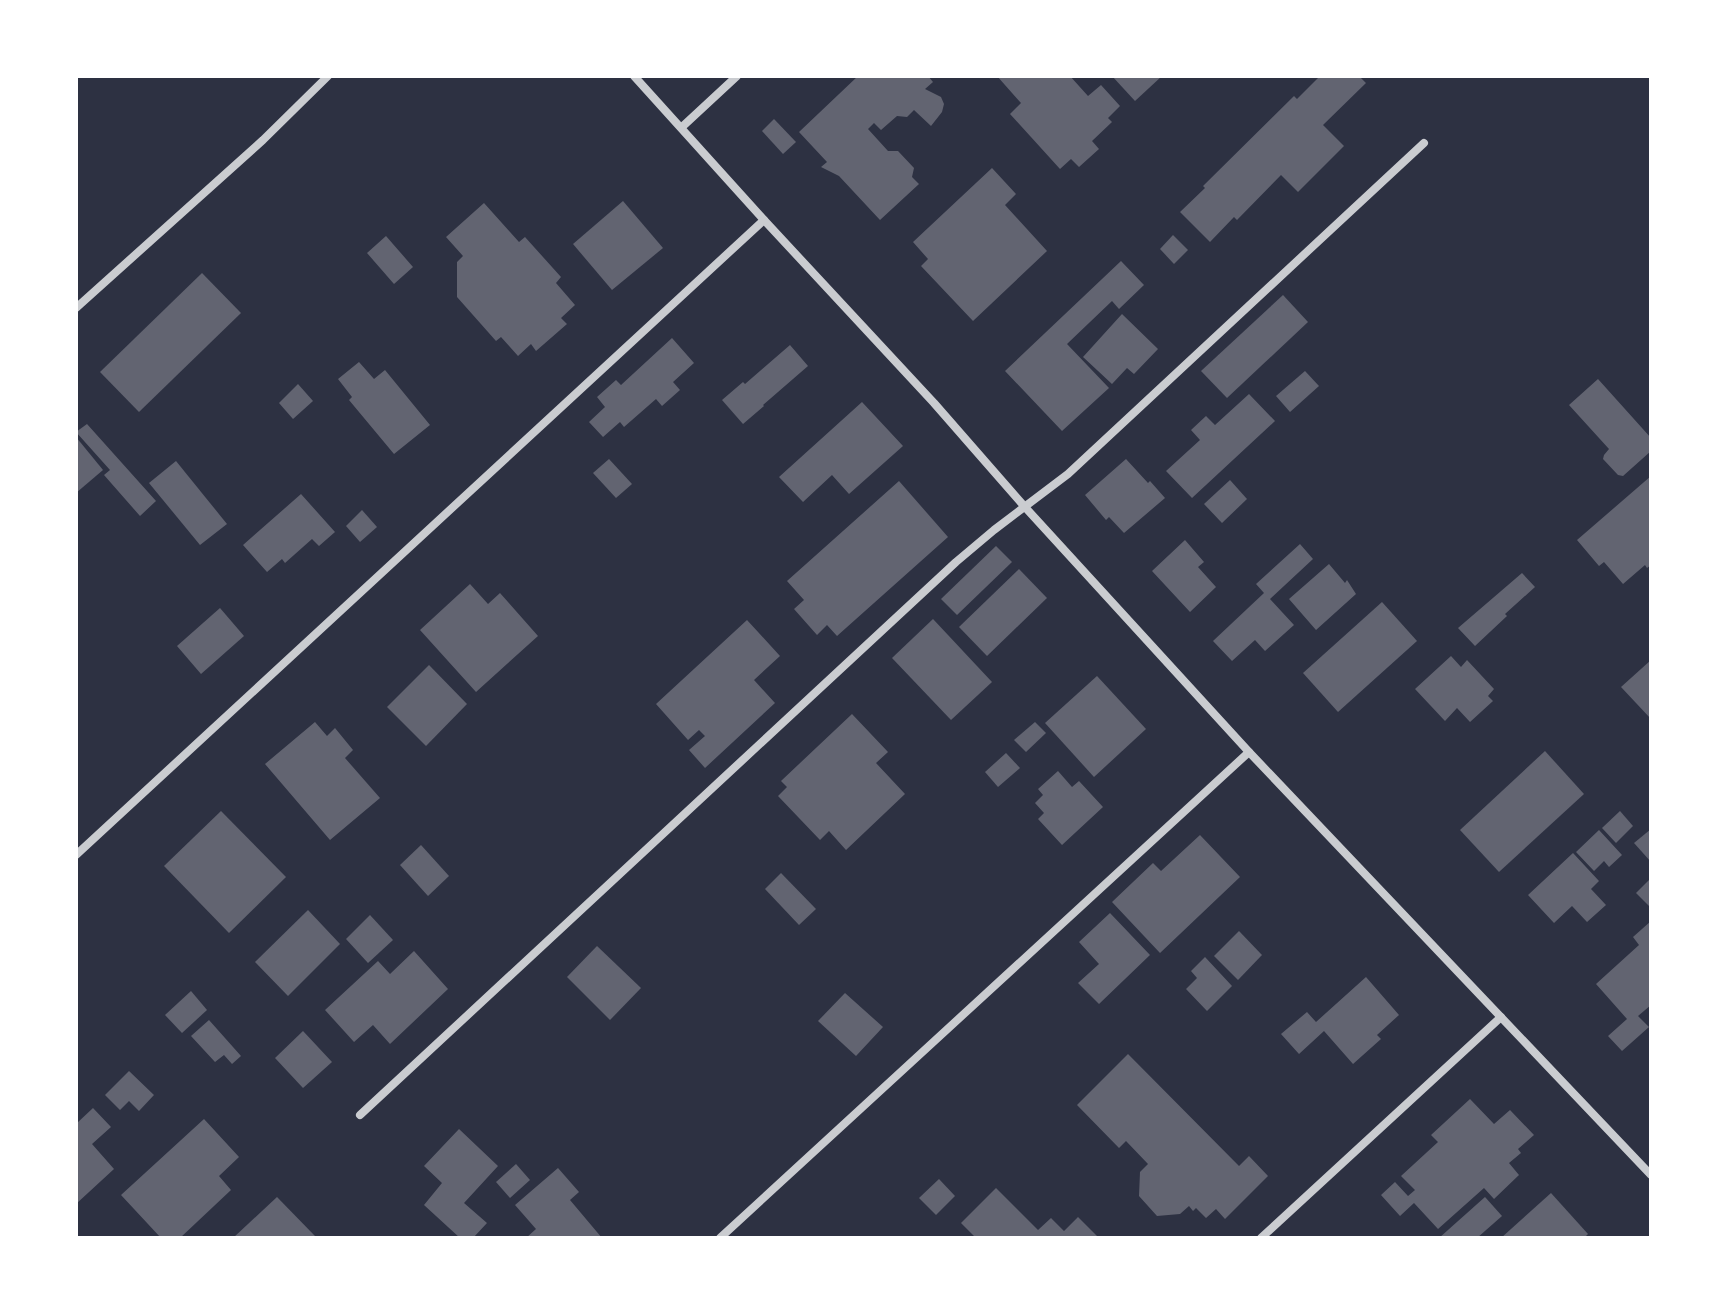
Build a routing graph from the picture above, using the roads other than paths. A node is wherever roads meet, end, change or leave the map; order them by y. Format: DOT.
graph roads {
  1 [pos="328,76"];
  2 [pos="634,76"];
  3 [pos="737,76"];
  4 [pos="682,127"];
  5 [pos="1424,143"];
  6 [pos="764,220"];
  7 [pos="76,308"];
  8 [pos="1024,506"];
  9 [pos="1249,752"];
  10 [pos="76,855"];
  11 [pos="1501,1017"];
  12 [pos="360,1115"];
  13 [pos="1651,1175"];
  14 [pos="720,1238"];
  15 [pos="1261,1238"];
  1 -- 7 [label="street"];
  2 -- 4 [label="street"];
  3 -- 4 [label="street"];
  4 -- 6 [label="street"];
  5 -- 8 [label="street"];
  6 -- 8 [label="street"];
  6 -- 10 [label="street"];
  8 -- 9 [label="street"];
  8 -- 12 [label="street"];
  9 -- 11 [label="street"];
  9 -- 14 [label="street"];
  11 -- 13 [label="street"];
  11 -- 15 [label="street"];
}
